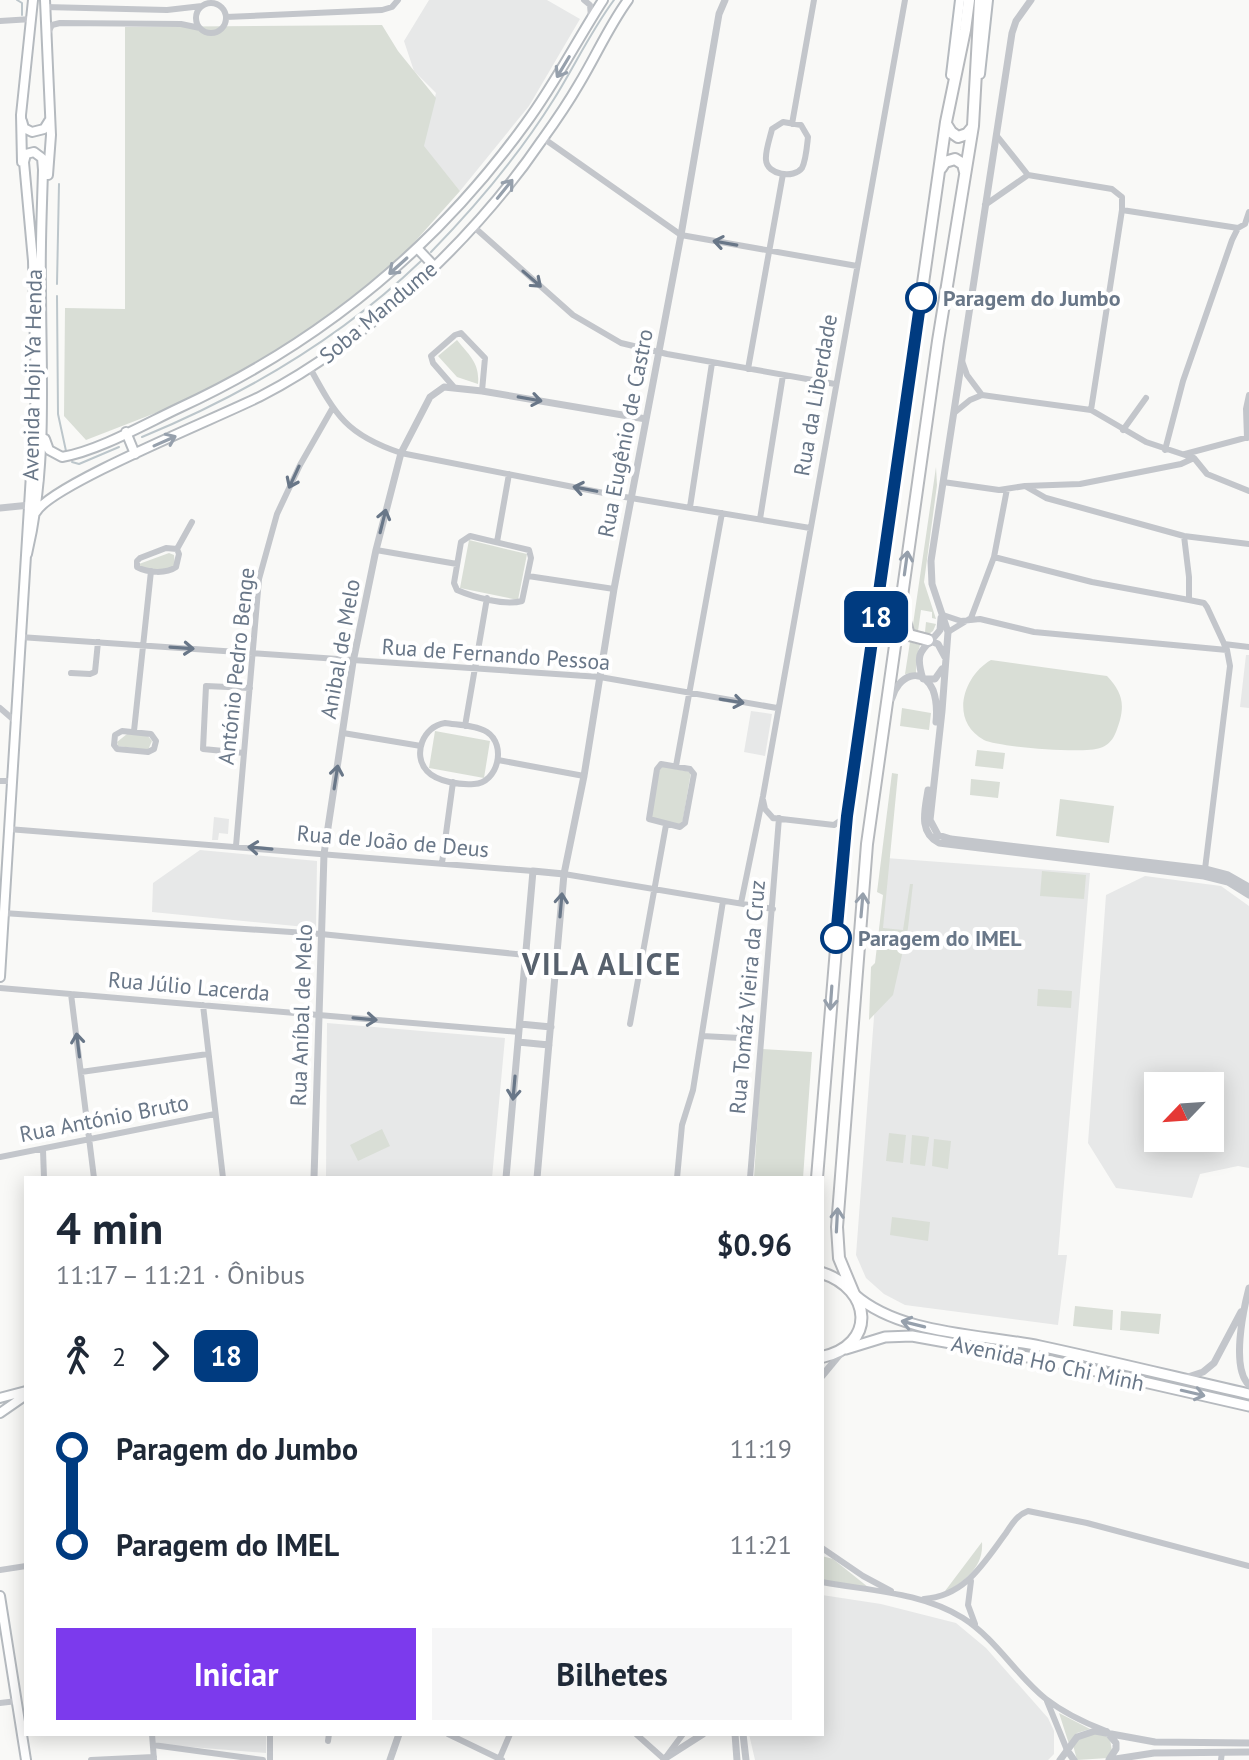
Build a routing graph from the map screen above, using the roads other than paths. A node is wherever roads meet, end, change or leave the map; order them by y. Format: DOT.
graph roads {
  1 [pos="33,0"];
  2 [pos="398,0"];
  3 [pos="584,0"];
  4 [pos="603,0"];
  5 [pos="628,0"];
  6 [pos="725,0"];
  7 [pos="814,0"];
  8 [pos="905,0"];
  9 [pos="960,0"];
  10 [pos="969,0"];
  11 [pos="980,0"];
  12 [pos="988,0"];
  13 [pos="1031,0"];
  14 [pos="210,1"];
  15 [pos="45,3"];
  16 [pos="122,4"];
  17 [pos="202,6"];
  18 [pos="226,17"];
  19 [pos="33,19"];
  20 [pos="0,21"];
  21 [pos="588,23"];
  22 [pos="200,28"];
  23 [pos="45,44"];
  24 [pos="21,115"];
  25 [pos="50,117"];
  26 [pos="946,122"];
  27 [pos="792,124"];
  28 [pos="973,126"];
  29 [pos="995,134"];
  30 [pos="543,138"];
  31 [pos="940,172"];
  32 [pos="783,174"];
  33 [pos="965,174"];
  34 [pos="1028,175"];
  35 [pos="27,196"];
  36 [pos="43,204"];
  37 [pos="985,205"];
  38 [pos="1122,210"];
  39 [pos="1249,212"];
  40 [pos="1247,225"];
  41 [pos="474,227"];
  42 [pos="1238,228"];
  43 [pos="681,235"];
  44 [pos="420,250"];
  45 [pos="769,250"];
  46 [pos="432,264"];
  47 [pos="857,266"];
  48 [pos="659,353"];
  49 [pos="962,360"];
  50 [pos="712,363"];
  51 [pos="310,368"];
  52 [pos="748,369"];
  53 [pos="783,375"];
  54 [pos="835,384"];
  55 [pos="453,386"];
  56 [pos="482,391"];
  57 [pos="982,395"];
  58 [pos="1249,395"];
  59 [pos="1146,398"];
  60 [pos="332,409"];
  61 [pos="1091,410"];
  62 [pos="953,413"];
  63 [pos="646,419"];
  64 [pos="43,426"];
  65 [pos="1123,430"];
  66 [pos="126,432"];
  67 [pos="1248,438"];
  68 [pos="1165,450"];
  69 [pos="401,453"];
  70 [pos="135,454"];
  71 [pos="1185,454"];
  72 [pos="1194,458"];
  73 [pos="509,474"];
  74 [pos="943,482"];
  75 [pos="1025,486"];
  76 [pos="1007,489"];
  77 [pos="1249,491"];
  78 [pos="631,498"];
  79 [pos="30,505"];
  80 [pos="690,507"];
  81 [pos="0,508"];
  82 [pos="722,513"];
  83 [pos="34,517"];
  84 [pos="760,519"];
  85 [pos="192,522"];
  86 [pos="810,528"];
  87 [pos="1184,536"];
  88 [pos="497,542"];
  89 [pos="1249,544"];
  90 [pos="177,549"];
  91 [pos="376,550"];
  92 [pos="27,554"];
  93 [pos="994,557"];
  94 [pos="457,564"];
  95 [pos="151,571"];
  96 [pos="528,576"];
  97 [pos="614,589"];
  98 [pos="902,594"];
  99 [pos="487,598"];
  100 [pos="1189,600"];
  101 [pos="941,611"];
  102 [pos="971,618"];
  103 [pos="948,632"];
  104 [pos="20,637"];
  105 [pos="928,640"];
  106 [pos="98,642"];
  107 [pos="143,645"];
  108 [pos="1225,647"];
  109 [pos="1249,647"];
  110 [pos="253,653"];
  111 [pos="946,658"];
  112 [pos="353,662"];
  113 [pos="473,670"];
  114 [pos="71,673"];
  115 [pos="600,677"];
  116 [pos="923,679"];
  117 [pos="250,688"];
  118 [pos="689,694"];
  119 [pos="0,708"];
  120 [pos="777,708"];
  121 [pos="15,721"];
  122 [pos="465,726"];
  123 [pos="883,727"];
  124 [pos="134,731"];
  125 [pos="343,733"];
  126 [pos="421,746"];
  127 [pos="244,753"];
  128 [pos="498,760"];
  129 [pos="676,766"];
  130 [pos="584,776"];
  131 [pos="0,781"];
  132 [pos="11,781"];
  133 [pos="453,782"];
  134 [pos="763,796"];
  135 [pos="847,816"];
  136 [pos="776,818"];
  137 [pos="666,825"];
  138 [pos="834,825"];
  139 [pos="757,828"];
  140 [pos="8,829"];
  141 [pos="845,837"];
  142 [pos="236,846"];
  143 [pos="324,854"];
  144 [pos="442,863"];
  145 [pos="1205,869"];
  146 [pos="533,871"];
  147 [pos="564,874"];
  148 [pos="1249,887"];
  149 [pos="654,888"];
  150 [pos="1249,895"];
  151 [pos="723,901"];
  152 [pos="741,903"];
  153 [pos="773,909"];
  154 [pos="3,913"];
  155 [pos="321,934"];
  156 [pos="526,955"];
  157 [pos="0,977"];
  158 [pos="0,988"];
  159 [pos="71,994"];
  160 [pos="203,1005"];
  161 [pos="320,1015"];
  162 [pos="630,1024"];
  163 [pos="551,1027"];
  164 [pos="520,1028"];
  165 [pos="702,1036"];
  166 [pos="740,1038"];
  167 [pos="518,1042"];
  168 [pos="549,1045"];
  169 [pos="208,1054"];
  170 [pos="81,1072"];
  171 [pos="215,1114"];
  172 [pos="41,1139"];
  173 [pos="89,1141"];
  174 [pos="42,1150"];
  175 [pos="0,1157"];
  176 [pos="44,1176"];
  177 [pos="94,1176"];
  178 [pos="223,1176"];
  179 [pos="314,1176"];
  180 [pos="506,1176"];
  181 [pos="537,1176"];
  182 [pos="677,1176"];
  183 [pos="750,1176"];
  184 [pos="817,1176"];
  185 [pos="824,1274"];
  186 [pos="1249,1288"];
  187 [pos="854,1294"];
  188 [pos="1244,1306"];
  189 [pos="846,1349"];
  190 [pos="824,1356"];
  191 [pos="824,1374"];
  192 [pos="1182,1378"];
  193 [pos="1249,1385"];
  194 [pos="0,1391"];
  195 [pos="24,1392"];
  196 [pos="24,1392"];
  197 [pos="24,1394"];
  198 [pos="1249,1394"];
  199 [pos="0,1398"];
  200 [pos="1249,1406"];
  201 [pos="0,1413"];
  202 [pos="824,1549"];
  203 [pos="24,1566"];
  204 [pos="1249,1566"];
  205 [pos="0,1570"];
  206 [pos="974,1575"];
  207 [pos="824,1582"];
  208 [pos="0,1596"];
  209 [pos="902,1596"];
  210 [pos="924,1599"];
  211 [pos="983,1633"];
  212 [pos="1045,1698"];
  213 [pos="17,1701"];
  214 [pos="0,1703"];
  215 [pos="1106,1731"];
  216 [pos="152,1736"];
  217 [pos="270,1736"];
  218 [pos="398,1736"];
  219 [pos="452,1736"];
  220 [pos="509,1736"];
  221 [pos="638,1736"];
  222 [pos="682,1736"];
  223 [pos="700,1736"];
  224 [pos="735,1736"];
  225 [pos="743,1736"];
  226 [pos="1249,1743"];
  227 [pos="153,1745"];
  228 [pos="1067,1750"];
  229 [pos="1249,1752"];
  230 [pos="1221,1756"];
  231 [pos="154,1758"];
  232 [pos="26,1760"];
  233 [pos="91,1760"];
  234 [pos="263,1760"];
  235 [pos="270,1760"];
  236 [pos="390,1760"];
  237 [pos="500,1760"];
  238 [pos="664,1760"];
  239 [pos="737,1760"];
  240 [pos="746,1760"];
  241 [pos="1060,1760"];
  242 [pos="1074,1760"];
  243 [pos="1108,1760"];
  1 -- 19 [label="main road"];
  2 -- 18 [label="street"];
  3 -- 21 [label="street"];
  4 -- 21 [label="main road, Soba Mandume"];
  5 -- 30 [label="main road, Soba Mandume"];
  6 -- 43 [label="street, Rua Eugênio de Castro"];
  7 -- 27 [label="street"];
  8 -- 47 [label="street, Rua da Liberdade"];
  9 -- 26 [label="main road"];
  10 -- 26 [label="highway"];
  11 -- 28 [label="highway"];
  12 -- 28 [label="main road"];
  13 -- 29 [label="street"];
  14 -- 17 [label="street"];
  14 -- 18 [label="street"];
  15 -- 16 [label="street"];
  15 -- 23 [label="main road"];
  16 -- 17 [label="street"];
  17 -- 22 [label="street"];
  18 -- 22 [label="street"];
  19 -- 20 [label="street"];
  19 -- 24 [label="main road"];
  21 -- 44 [label="main road, Soba Mandume, one-way"];
  22 -- 23 [label="street"];
  23 -- 25 [label="main road"];
  24 -- 25 [label="main road"];
  24 -- 35 [label="main road"];
  25 -- 36 [label="main road"];
  26 -- 28 [label="highway"];
  26 -- 31 [label="highway"];
  27 -- 32 [label="street"];
  27 -- 32 [label="street"];
  28 -- 33 [label="highway"];
  29 -- 34 [label="street"];
  29 -- 37 [label="street"];
  41 -- 30 [label="main road, Soba Mandume, one-way"];
  30 -- 43 [label="street"];
  31 -- 33 [label="highway"];
  31 -- 135 [label="highway"];
  32 -- 45 [label="street"];
  98 -- 33 [label="highway, one-way"];
  34 -- 37 [label="street"];
  34 -- 38 [label="street"];
  35 -- 36 [label="main road"];
  35 -- 79 [label="main road, Avenida Hoji Ya Henda"];
  36 -- 64 [label="main road, Avenida Hoji Ya Henda"];
  37 -- 49 [label="street"];
  38 -- 42 [label="street"];
  38 -- 61 [label="street"];
  39 -- 40 [label="street"];
  40 -- 42 [label="street"];
  41 -- 46 [label="main road, Soba Mandume"];
  41 -- 48 [label="street, one-way"];
  42 -- 68 [label="street"];
  45 -- 43 [label="street, one-way"];
  43 -- 48 [label="street, Rua Eugênio de Castro"];
  44 -- 46 [label="main road"];
  44 -- 66 [label="main road, Soba Mandume, one-way"];
  45 -- 47 [label="street"];
  45 -- 52 [label="street"];
  46 -- 51 [label="main road, Soba Mandume"];
  47 -- 54 [label="street, Rua da Liberdade"];
  48 -- 50 [label="street"];
  48 -- 63 [label="street, Rua Eugênio de Castro"];
  49 -- 57 [label="street"];
  49 -- 62 [label="street"];
  50 -- 52 [label="street"];
  50 -- 80 [label="street"];
  51 -- 60 [label="street"];
  70 -- 51 [label="main road, Soba Mandume, one-way"];
  52 -- 53 [label="street"];
  53 -- 54 [label="street"];
  53 -- 84 [label="street"];
  54 -- 86 [label="street, Rua da Liberdade"];
  55 -- 56 [label="street"];
  55 -- 56 [label="street"];
  55 -- 69 [label="street, Anibal de Melo"];
  56 -- 63 [label="street, one-way"];
  57 -- 61 [label="street"];
  57 -- 62 [label="street"];
  58 -- 67 [label="street"];
  59 -- 65 [label="street"];
  60 -- 69 [label="street"];
  60 -- 110 [label="street, António Pedro Benge, one-way"];
  61 -- 65 [label="street"];
  62 -- 74 [label="street"];
  63 -- 78 [label="street, Rua Eugênio de Castro"];
  64 -- 66 [label="main road, Soba Mandume"];
  64 -- 83 [label="main road, Avenida Hoji Ya Henda"];
  65 -- 68 [label="street"];
  66 -- 70 [label="main road"];
  67 -- 71 [label="street"];
  68 -- 71 [label="street"];
  69 -- 73 [label="street"];
  91 -- 69 [label="street, Anibal de Melo, one-way"];
  70 -- 83 [label="main road, Soba Mandume"];
  71 -- 72 [label="street"];
  72 -- 75 [label="street"];
  72 -- 77 [label="street"];
  78 -- 73 [label="street, one-way"];
  73 -- 88 [label="street"];
  74 -- 76 [label="street"];
  74 -- 101 [label="street"];
  75 -- 76 [label="street"];
  75 -- 87 [label="street"];
  76 -- 93 [label="street"];
  78 -- 80 [label="street"];
  78 -- 97 [label="street, Rua Eugênio de Castro"];
  79 -- 81 [label="street"];
  79 -- 92 [label="main road, Avenida Hoji Ya Henda"];
  80 -- 82 [label="street"];
  82 -- 84 [label="street"];
  82 -- 118 [label="street"];
  83 -- 92 [label="main road, Avenida Hoji Ya Henda"];
  84 -- 86 [label="street"];
  85 -- 90 [label="street"];
  86 -- 120 [label="street, Rua da Liberdade"];
  87 -- 89 [label="street"];
  87 -- 100 [label="street"];
  88 -- 94 [label="street"];
  88 -- 96 [label="street"];
  90 -- 95 [label="street"];
  90 -- 95 [label="street"];
  91 -- 94 [label="street"];
  91 -- 112 [label="street, Anibal de Melo"];
  92 -- 104 [label="main road, Avenida Hoji Ya Henda"];
  93 -- 100 [label="street"];
  93 -- 102 [label="street"];
  94 -- 99 [label="street"];
  95 -- 107 [label="street"];
  96 -- 97 [label="street"];
  96 -- 99 [label="street"];
  97 -- 115 [label="street, Rua Eugênio de Castro"];
  98 -- 105 [label="highway"];
  98 -- 123 [label="highway"];
  99 -- 113 [label="street"];
  100 -- 108 [label="street"];
  101 -- 102 [label="street"];
  101 -- 103 [label="street"];
  101 -- 105 [label="street"];
  102 -- 103 [label="street"];
  102 -- 108 [label="street"];
  103 -- 111 [label="street"];
  104 -- 106 [label="street, Rua de Fernando Pessoa"];
  104 -- 121 [label="main road, Avenida Hoji Ya Henda"];
  105 -- 111 [label="street"];
  105 -- 116 [label="street"];
  106 -- 107 [label="street, Rua de Fernando Pessoa"];
  106 -- 114 [label="street"];
  107 -- 110 [label="street, Rua de Fernando Pessoa, one-way"];
  107 -- 124 [label="street"];
  108 -- 109 [label="street"];
  108 -- 145 [label="street"];
  110 -- 112 [label="street, Rua de Fernando Pessoa"];
  110 -- 117 [label="street, António Pedro Benge"];
  111 -- 116 [label="street"];
  111 -- 145 [label="street"];
  112 -- 113 [label="street, Rua de Fernando Pessoa"];
  112 -- 125 [label="street, Anibal de Melo"];
  113 -- 115 [label="street, Rua de Fernando Pessoa"];
  113 -- 122 [label="street"];
  115 -- 118 [label="street, Rua de Fernando Pessoa"];
  115 -- 130 [label="street, Rua Eugênio de Castro"];
  116 -- 123 [label="street"];
  116 -- 150 [label="street"];
  117 -- 127 [label="street, António Pedro Benge"];
  117 -- 127 [label="street"];
  118 -- 120 [label="street, Rua de Fernando Pessoa, one-way"];
  118 -- 129 [label="street"];
  119 -- 121 [label="street"];
  120 -- 134 [label="street, Rua da Liberdade"];
  121 -- 132 [label="main road, Avenida Hoji Ya Henda"];
  122 -- 126 [label="street"];
  122 -- 128 [label="street"];
  187 -- 123 [label="highway, one-way"];
  124 -- 124 [label="street"];
  125 -- 126 [label="street"];
  143 -- 125 [label="street, Anibal de Melo, one-way"];
  126 -- 133 [label="street"];
  127 -- 142 [label="street, António Pedro Benge"];
  128 -- 130 [label="street"];
  128 -- 133 [label="street"];
  129 -- 137 [label="street"];
  129 -- 137 [label="street"];
  130 -- 147 [label="street, Rua Eugênio de Castro"];
  131 -- 132 [label="street"];
  132 -- 140 [label="main road, Avenida Hoji Ya Henda"];
  133 -- 144 [label="street"];
  134 -- 136 [label="street"];
  134 -- 139 [label="street, Rua da Liberdade"];
  135 -- 138 [label="street"];
  135 -- 141 [label="highway"];
  136 -- 138 [label="street"];
  136 -- 139 [label="street"];
  136 -- 153 [label="street, Rua Tomáz Vieira da Cruz"];
  137 -- 149 [label="street"];
  138 -- 141 [label="street"];
  139 -- 152 [label="street, Rua da Liberdade"];
  140 -- 142 [label="street, Rua de João de Deus"];
  140 -- 154 [label="main road, Avenida Hoji Ya Henda"];
  141 -- 184 [label="highway, one-way"];
  143 -- 142 [label="street, Rua de João de Deus, one-way"];
  143 -- 144 [label="street, Rua de João de Deus"];
  143 -- 155 [label="street, Rua Aníbal de Melo"];
  144 -- 146 [label="street, Rua de João de Deus"];
  145 -- 148 [label="street"];
  146 -- 147 [label="street, Rua de João de Deus"];
  146 -- 156 [label="street"];
  147 -- 149 [label="street, Rua de João de Deus"];
  163 -- 147 [label="street, Rua Eugênio de Castro, one-way"];
  149 -- 151 [label="street, Rua de João de Deus"];
  149 -- 162 [label="street"];
  151 -- 152 [label="street, Rua de João de Deus"];
  151 -- 165 [label="street"];
  152 -- 153 [label="street, Rua de João de Deus"];
  153 -- 183 [label="street, Rua Tomáz Vieira da Cruz"];
  154 -- 155 [label="street"];
  154 -- 157 [label="main road, Avenida Hoji Ya Henda"];
  155 -- 156 [label="street"];
  155 -- 161 [label="street, Rua Aníbal de Melo"];
  156 -- 164 [label="street"];
  158 -- 159 [label="street, Rua Júlio Lacerda"];
  159 -- 160 [label="street, Rua Júlio Lacerda"];
  170 -- 159 [label="street, one-way"];
  160 -- 161 [label="street, Rua Júlio Lacerda"];
  160 -- 169 [label="street"];
  161 -- 164 [label="street, Rua Júlio Lacerda, one-way"];
  161 -- 179 [label="street, Rua Aníbal de Melo"];
  163 -- 164 [label="street"];
  163 -- 168 [label="street, Rua Eugênio de Castro"];
  164 -- 167 [label="street"];
  165 -- 166 [label="street"];
  165 -- 182 [label="street"];
  167 -- 168 [label="street"];
  167 -- 180 [label="street, one-way"];
  168 -- 181 [label="street, Rua Eugênio de Castro"];
  169 -- 170 [label="street"];
  169 -- 171 [label="street"];
  170 -- 173 [label="street"];
  171 -- 173 [label="street, Rua António Bruto"];
  171 -- 178 [label="street"];
  172 -- 174 [label="street"];
  173 -- 174 [label="street, Rua António Bruto"];
  173 -- 177 [label="street"];
  174 -- 175 [label="street, Rua António Bruto"];
  174 -- 176 [label="street"];
  185 -- 187 [label="highway"];
  186 -- 188 [label="street"];
  187 -- 189 [label="highway"];
  192 -- 187 [label="main road, Avenida Ho Chi Minh, one-way"];
  188 -- 192 [label="street"];
  188 -- 193 [label="street"];
  189 -- 190 [label="highway"];
  189 -- 191 [label="street"];
  189 -- 200 [label="main road, Avenida Ho Chi Minh, one-way"];
  192 -- 198 [label="main road, Avenida Ho Chi Minh"];
  194 -- 195 [label="main road"];
  196 -- 199 [label="main road"];
  197 -- 201 [label="main road"];
  202 -- 209 [label="street"];
  203 -- 205 [label="street"];
  204 -- 206 [label="street"];
  206 -- 210 [label="street"];
  206 -- 211 [label="street"];
  207 -- 209 [label="street"];
  208 -- 213 [label="main road"];
  209 -- 210 [label="street"];
  210 -- 211 [label="street"];
  211 -- 212 [label="street"];
  212 -- 215 [label="street"];
  212 -- 228 [label="street"];
  213 -- 214 [label="street"];
  213 -- 232 [label="main road"];
  215 -- 226 [label="street"];
  215 -- 228 [label="street"];
  215 -- 243 [label="street"];
  216 -- 227 [label="street"];
  217 -- 235 [label="street"];
  218 -- 236 [label="street"];
  219 -- 237 [label="street"];
  220 -- 237 [label="street"];
  221 -- 238 [label="street"];
  222 -- 238 [label="street"];
  223 -- 238 [label="street"];
  224 -- 239 [label="street"];
  225 -- 240 [label="street"];
  227 -- 231 [label="street"];
  227 -- 234 [label="street"];
  228 -- 241 [label="street"];
  228 -- 242 [label="street"];
  229 -- 230 [label="street"];
  230 -- 243 [label="street"];
  231 -- 233 [label="street"];
}
